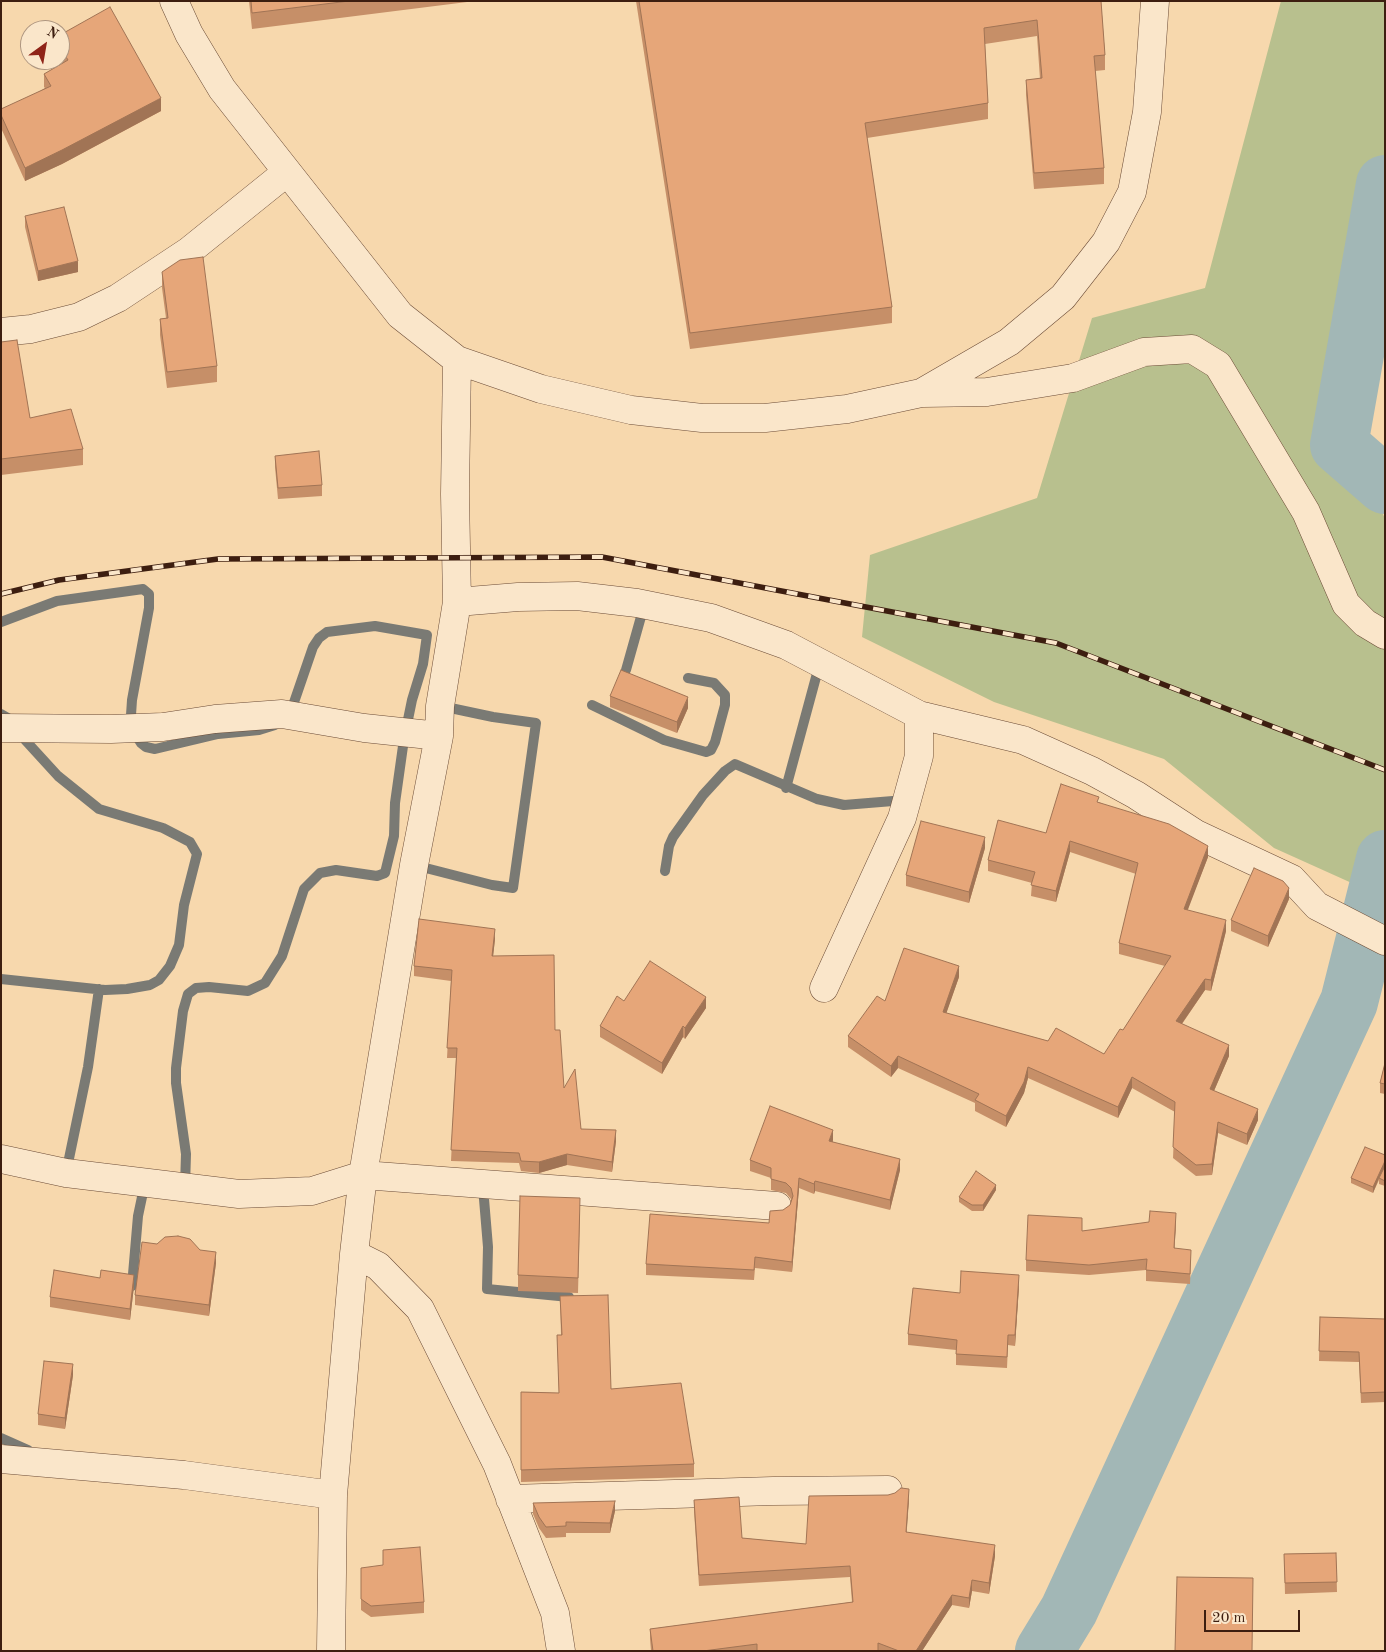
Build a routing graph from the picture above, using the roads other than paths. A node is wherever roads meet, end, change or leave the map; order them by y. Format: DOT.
graph roads {
  1 [pos="174,1"];
  2 [pos="1155,1"];
  3 [pos="287,172"];
  4 [pos="1,332"];
  5 [pos="457,360"];
  6 [pos="921,393"];
  7 [pos="457,602"];
  8 [pos="1385,635"];
  9 [pos="918,715"];
  10 [pos="1,728"];
  11 [pos="439,736"];
  12 [pos="1385,942"];
  13 [pos="824,988"];
  14 [pos="1,1159"];
  15 [pos="363,1175"];
  16 [pos="777,1206"];
  17 [pos="354,1254"];
  18 [pos="1,1459"];
  19 [pos="888,1490"];
  20 [pos="333,1495"];
  21 [pos="510,1499"];
  22 [pos="331,1651"];
  23 [pos="561,1651"];
  1 -- 3 [label="street"];
  2 -- 6 [label="street"];
  3 -- 4 [label="street"];
  3 -- 5 [label="street"];
  5 -- 6 [label="street"];
  5 -- 7 [label="street"];
  6 -- 8 [label="street"];
  7 -- 9 [label="street"];
  7 -- 11 [label="street"];
  9 -- 12 [label="street"];
  9 -- 13 [label="street"];
  10 -- 11 [label="street"];
  11 -- 15 [label="street"];
  14 -- 15 [label="street"];
  15 -- 16 [label="street"];
  15 -- 17 [label="street"];
  17 -- 20 [label="street"];
  17 -- 21 [label="street"];
  18 -- 20 [label="street"];
  19 -- 21 [label="street"];
  20 -- 22 [label="street"];
  21 -- 23 [label="street"];
}
